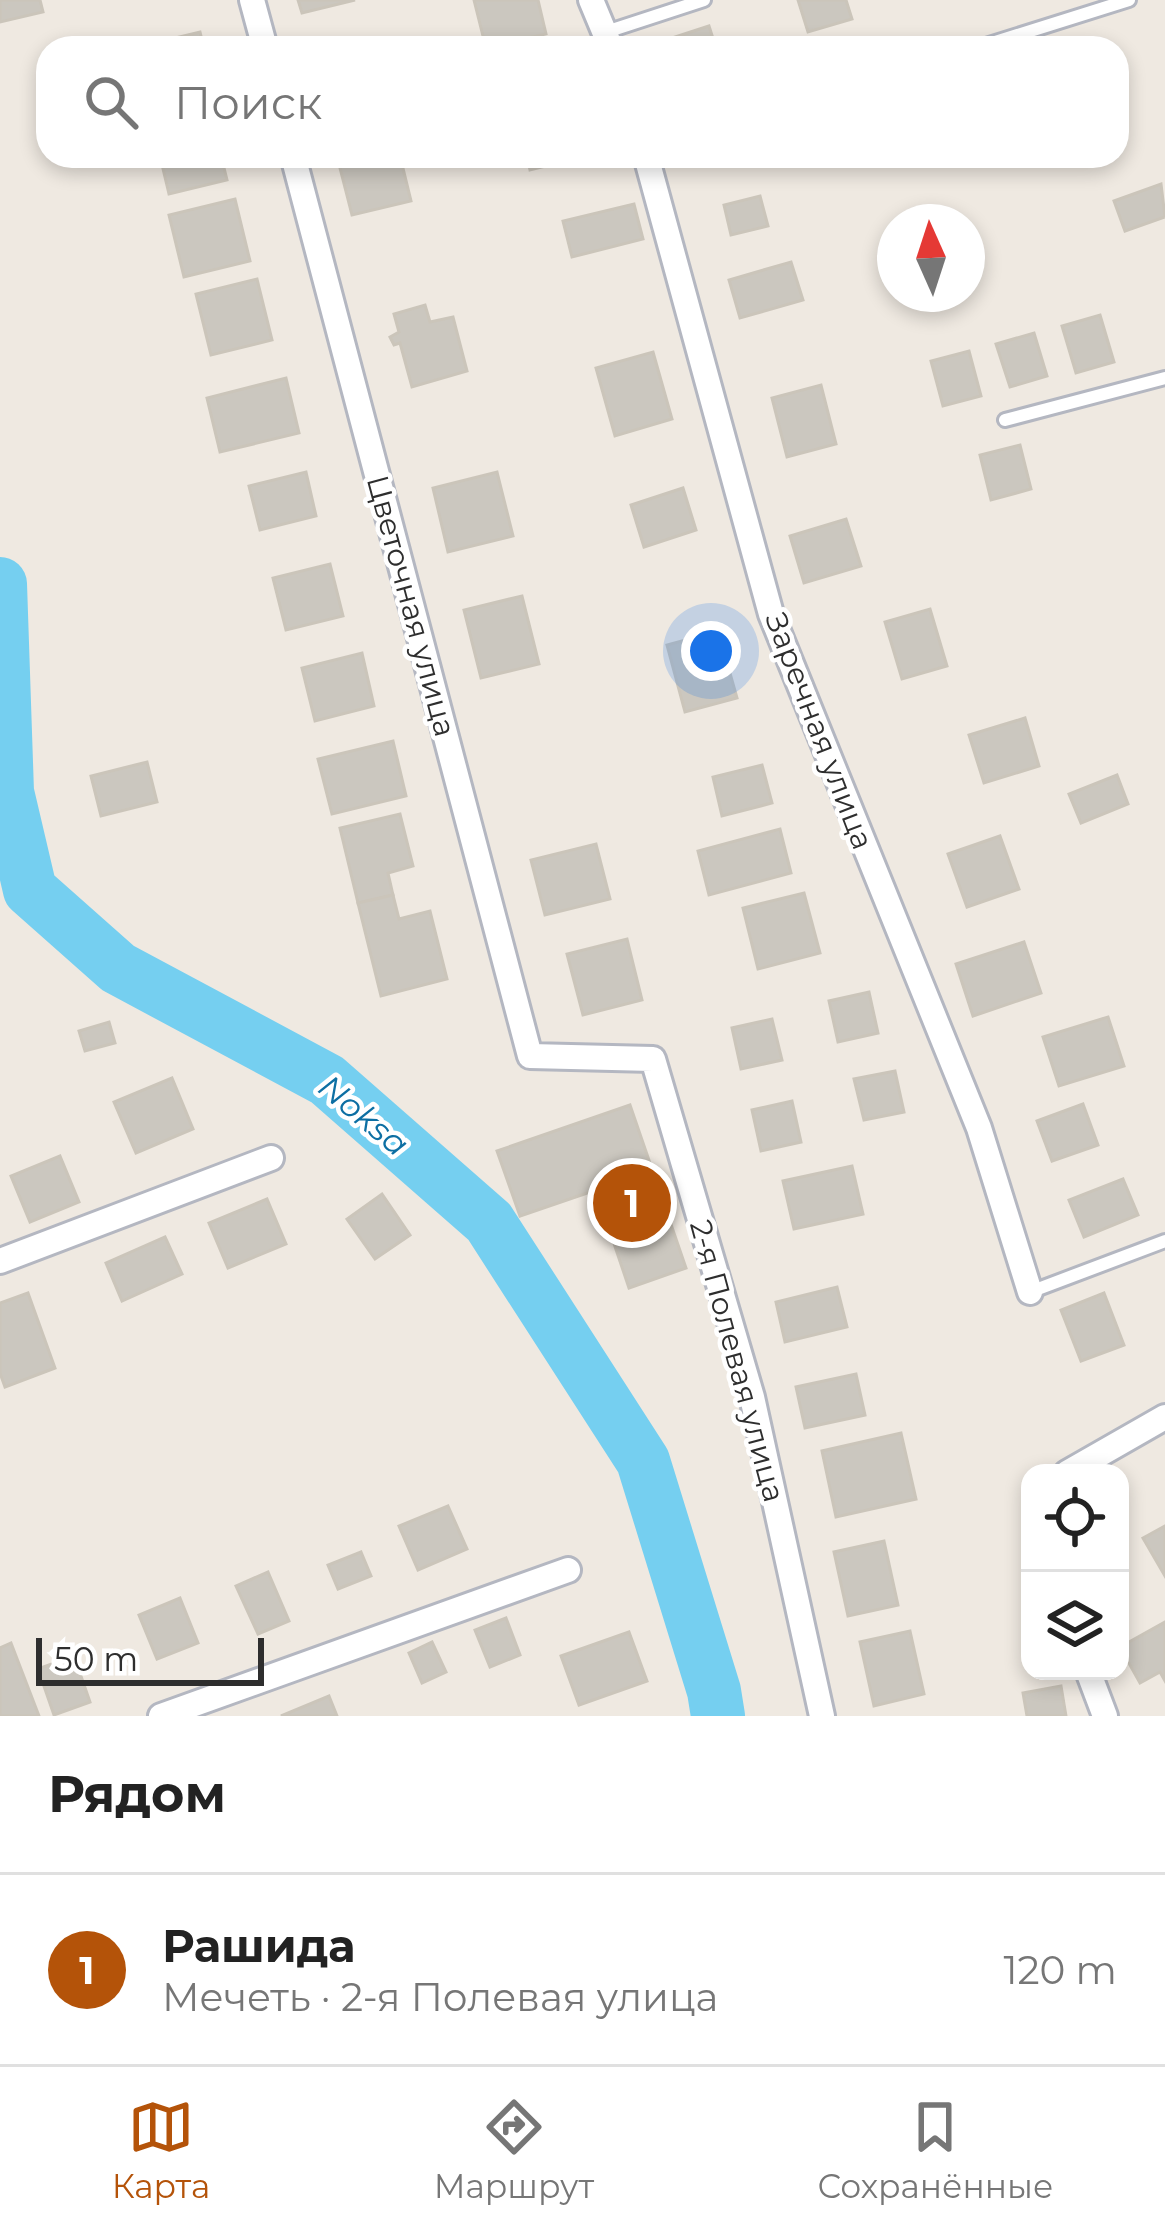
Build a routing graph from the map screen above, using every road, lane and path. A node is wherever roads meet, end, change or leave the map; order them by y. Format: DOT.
graph roads {
  1 [pos="252,0"];
  2 [pos="591,0"];
  3 [pos="704,0"];
  4 [pos="1130,0"];
  5 [pos="262,36"];
  6 [pos="606,36"];
  7 [pos="618,36"];
  8 [pos="1014,36"];
  9 [pos="296,168"];
  10 [pos="649,168"];
  11 [pos="1165,378"];
  12 [pos="1005,420"];
  13 [pos="530,1056"];
  14 [pos="271,1158"];
  15 [pos="1165,1240"];
  16 [pos="0,1261"];
  17 [pos="1030,1292"];
  18 [pos="1165,1417"];
  19 [pos="1083,1464"];
  20 [pos="568,1570"];
  21 [pos="1091,1680"];
  22 [pos="161,1716"];
  23 [pos="822,1716"];
  24 [pos="1105,1716"];
  1 -- 5 [label="street"];
  2 -- 6 [label="street"];
  3 -- 7 [label="lane"];
  4 -- 8 [label="lane"];
  9 -- 13 [label="street, Цветочная улица"];
  10 -- 17 [label="street, Заречная улица"];
  11 -- 12 [label="lane"];
  13 -- 23 [label="street, 2-я Полевая улица"];
  14 -- 16 [label="street"];
  15 -- 17 [label="lane"];
  18 -- 19 [label="street"];
  20 -- 22 [label="street"];
  21 -- 24 [label="street"];
}
